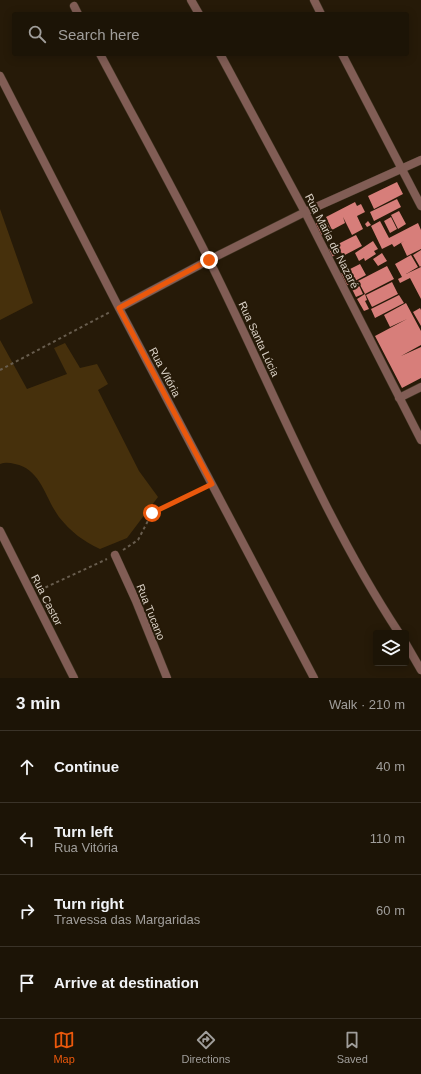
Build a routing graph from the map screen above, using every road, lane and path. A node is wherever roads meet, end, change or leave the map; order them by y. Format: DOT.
graph roads {
  1 [pos="191,0"];
  2 [pos="314,0"];
  3 [pos="74,6"];
  4 [pos="77,12"];
  5 [pos="198,12"];
  6 [pos="320,12"];
  7 [pos="101,56"];
  8 [pos="221,56"];
  9 [pos="343,56"];
  10 [pos="0,76"];
  11 [pos="421,160"];
  12 [pos="402,169"];
  13 [pos="421,206"];
  14 [pos="305,212"];
  15 [pos="209,260"];
  16 [pos="119,308"];
  17 [pos="0,370"];
  18 [pos="421,387"];
  19 [pos="399,398"];
  20 [pos="421,440"];
  21 [pos="212,484"];
  22 [pos="0,531"];
  23 [pos="115,555"];
  24 [pos="32,594"];
  25 [pos="397,630"];
  26 [pos="409,649"];
  27 [pos="421,670"];
  28 [pos="74,678"];
  29 [pos="167,678"];
  30 [pos="314,678"];
  1 -- 5 [label="street"];
  2 -- 6 [label="street"];
  3 -- 4 [label="street"];
  7 -- 15 [label="street, Rua Santa Lúcia"];
  8 -- 14 [label="street, Rua Maria de Nazaré"];
  9 -- 12 [label="street"];
  10 -- 16 [label="street, Rua Vitória"];
  11 -- 12 [label="street"];
  12 -- 13 [label="street"];
  12 -- 14 [label="street"];
  14 -- 15 [label="street"];
  14 -- 19 [label="street, Rua Maria de Nazaré"];
  15 -- 16 [label="street"];
  15 -- 25 [label="street, Rua Santa Lúcia"];
  16 -- 17 [label="path"];
  16 -- 21 [label="street, Rua Vitória"];
  18 -- 19 [label="street"];
  19 -- 20 [label="street, Rua Maria de Nazaré"];
  21 -- 23 [label="path"];
  21 -- 30 [label="street, Rua Vitória"];
  22 -- 24 [label="street, Rua Castor"];
  23 -- 24 [label="path"];
  23 -- 29 [label="street, Rua Tucano"];
  24 -- 28 [label="street, Rua Castor"];
  26 -- 27 [label="street"];
}
